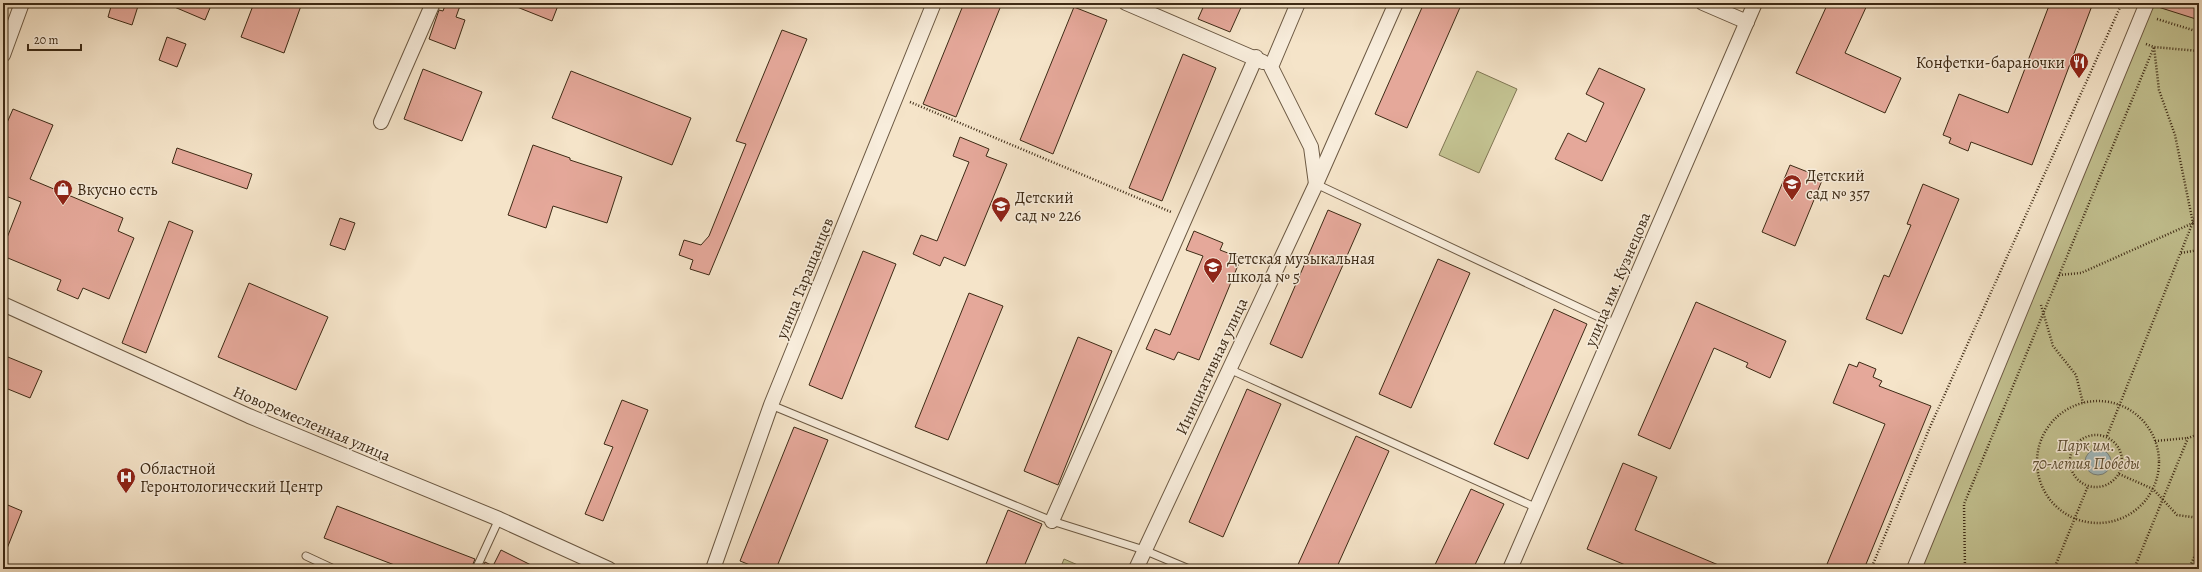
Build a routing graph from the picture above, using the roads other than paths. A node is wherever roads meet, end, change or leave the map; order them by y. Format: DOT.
graph roads {
  1 [pos="22,3"];
  2 [pos="433,3"];
  3 [pos="934,3"];
  4 [pos="1126,3"];
  5 [pos="1298,3"];
  6 [pos="1396,3"];
  7 [pos="1703,3"];
  8 [pos="1755,3"];
  9 [pos="2148,10"];
  10 [pos="1747,22"];
  11 [pos="4,47"];
  12 [pos="1256,57"];
  13 [pos="1271,67"];
  14 [pos="381,122"];
  15 [pos="1316,184"];
  16 [pos="3,304"];
  17 [pos="1616,325"];
  18 [pos="1229,368"];
  19 [pos="771,405"];
  20 [pos="1537,508"];
  21 [pos="499,519"];
  22 [pos="1052,521"];
  23 [pos="1144,550"];
  24 [pos="306,556"];
  25 [pos="1515,568"];
  26 [pos="334,569"];
  27 [pos="476,569"];
  28 [pos="609,569"];
  29 [pos="714,569"];
  30 [pos="1136,569"];
  31 [pos="1189,569"];
  32 [pos="1914,569"];
  1 -- 11 [label="street"];
  2 -- 14 [label="street"];
  3 -- 19 [label="street, улица Таращанцев"];
  4 -- 12 [label="street"];
  5 -- 13 [label="street"];
  6 -- 15 [label="street, Инициативная улица"];
  7 -- 10 [label="street"];
  8 -- 10 [label="street, улица им. Кузнецова"];
  9 -- 32 [label="street"];
  10 -- 17 [label="street, улица им. Кузнецова"];
  12 -- 13 [label="street"];
  12 -- 22 [label="street"];
  13 -- 15 [label="street"];
  15 -- 17 [label="lane"];
  15 -- 18 [label="street, Инициативная улица"];
  16 -- 21 [label="street, Новоремесленная улица"];
  17 -- 20 [label="street, улица им. Кузнецова"];
  18 -- 20 [label="lane"];
  18 -- 23 [label="street, Инициативная улица"];
  19 -- 22 [label="lane"];
  19 -- 29 [label="street, улица Таращанцев"];
  20 -- 25 [label="street, улица им. Кузнецова"];
  21 -- 27 [label="lane"];
  21 -- 28 [label="street, Новоремесленная улица"];
  22 -- 23 [label="lane"];
  23 -- 30 [label="street, Инициативная улица"];
  23 -- 31 [label="lane"];
  24 -- 26 [label="lane"];
}
